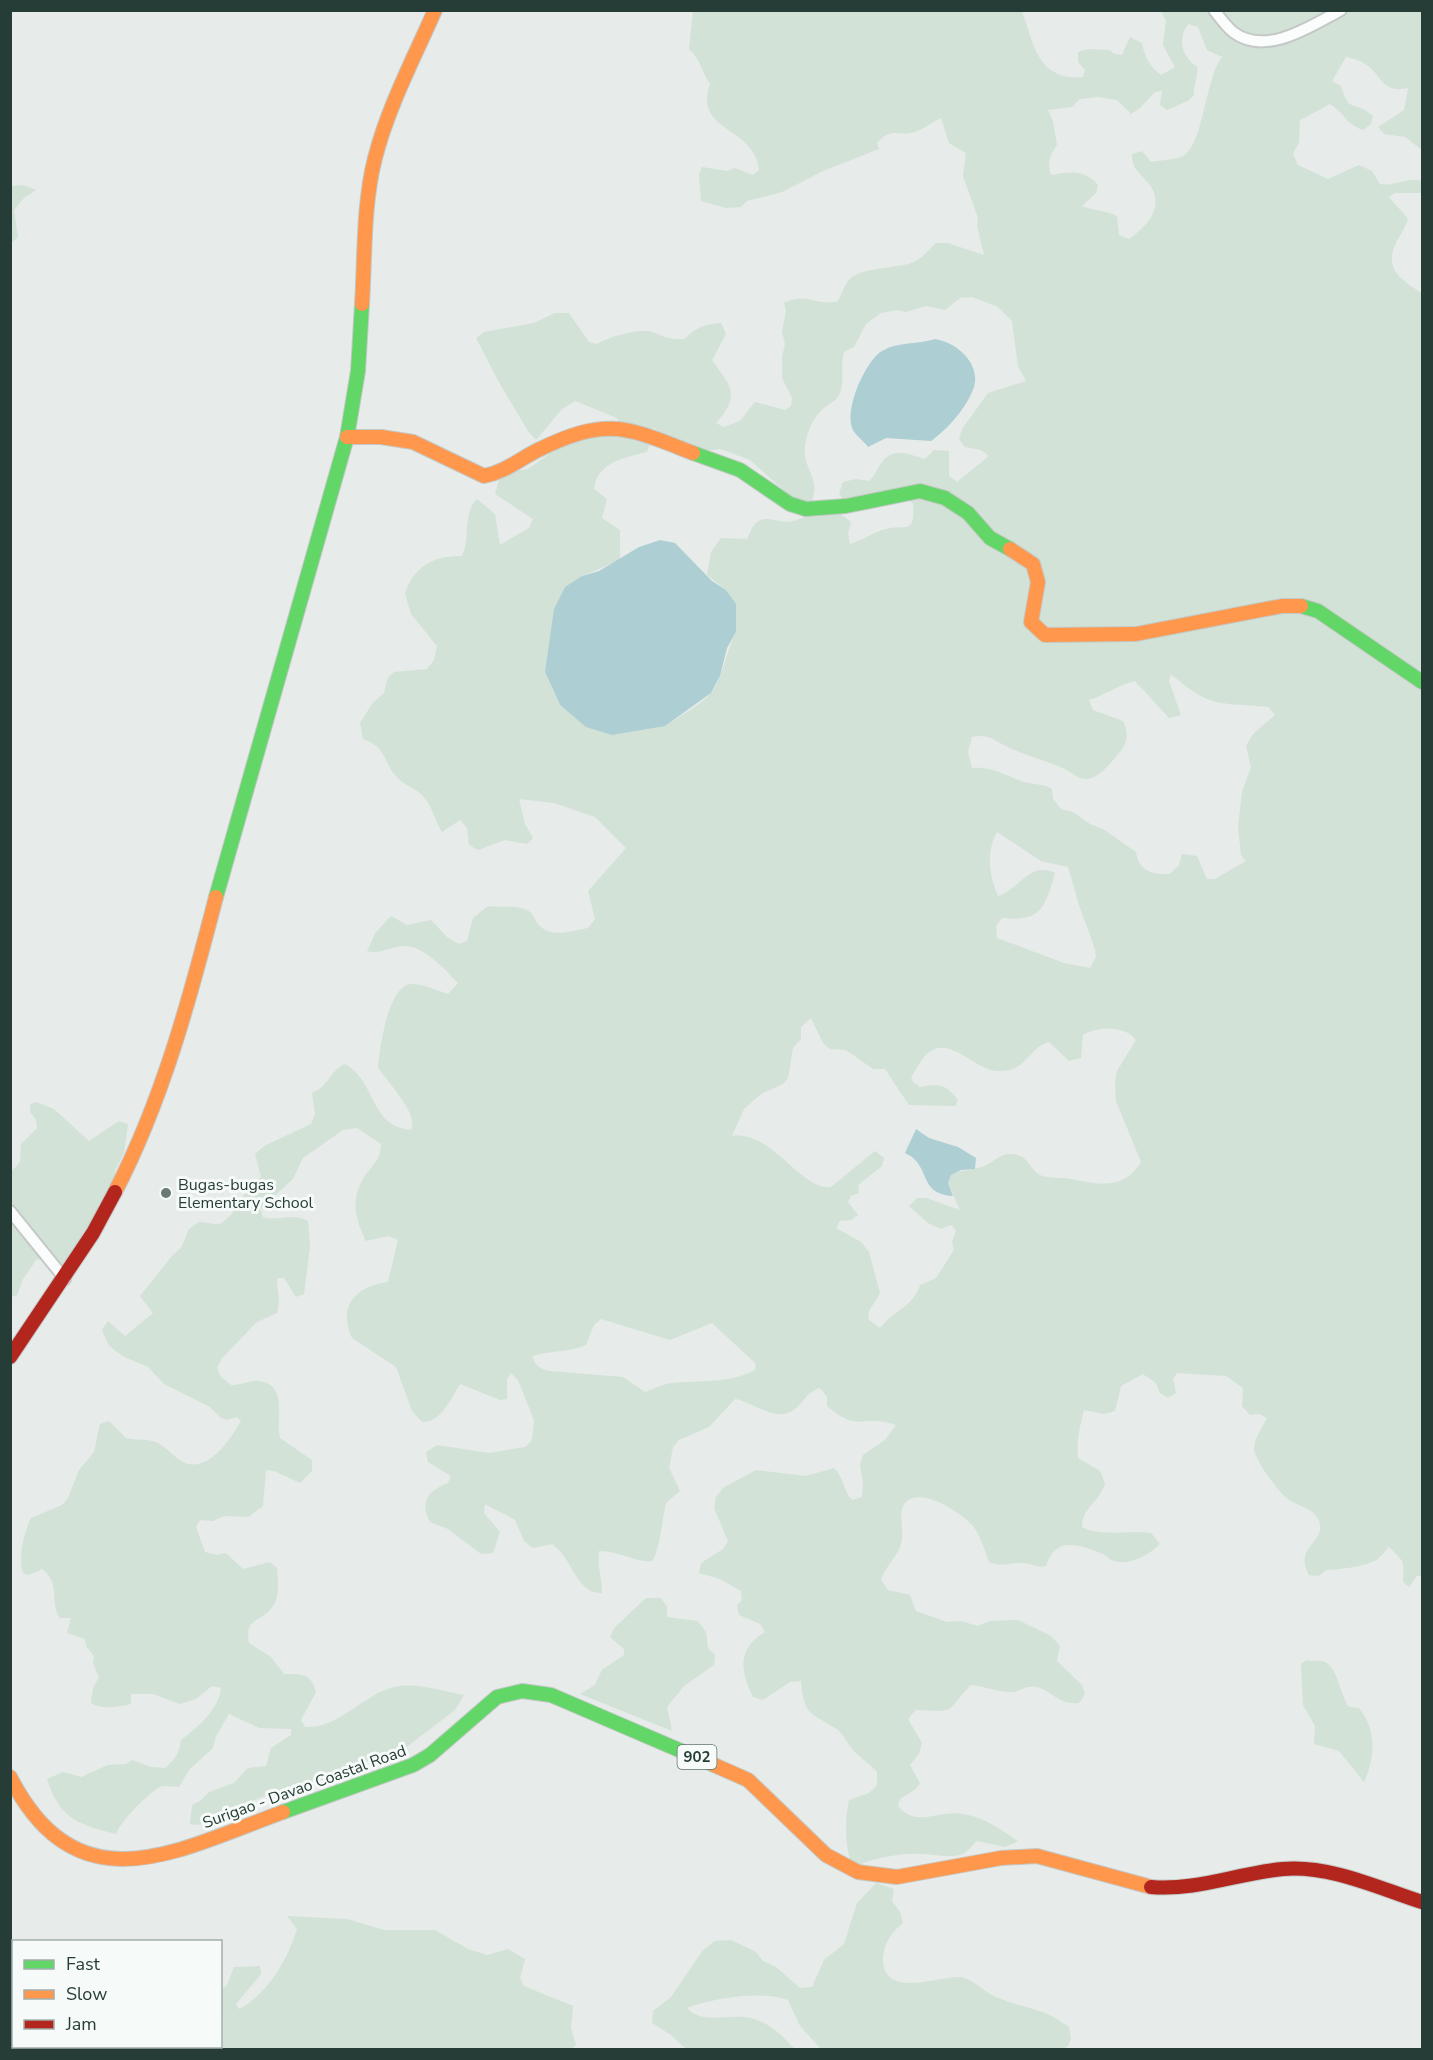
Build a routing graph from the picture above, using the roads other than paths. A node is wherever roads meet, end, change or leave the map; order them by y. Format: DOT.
graph roads {
  1 [pos="435,10"];
  2 [pos="1214,10"];
  3 [pos="1341,10"];
  4 [pos="348,437"];
  5 [pos="1422,682"];
  6 [pos="10,1211"];
  7 [pos="65,1279"];
  8 [pos="10,1357"];
  9 [pos="10,1777"];
  10 [pos="1422,1902"];
  1 -- 4 [label="main road"];
  2 -- 3 [label="street"];
  4 -- 5 [label="main road"];
  4 -- 7 [label="main road"];
  6 -- 7 [label="street"];
  7 -- 8 [label="main road"];
  9 -- 10 [label="main road, Surigao - Davao Coastal Road / 902"];
}
